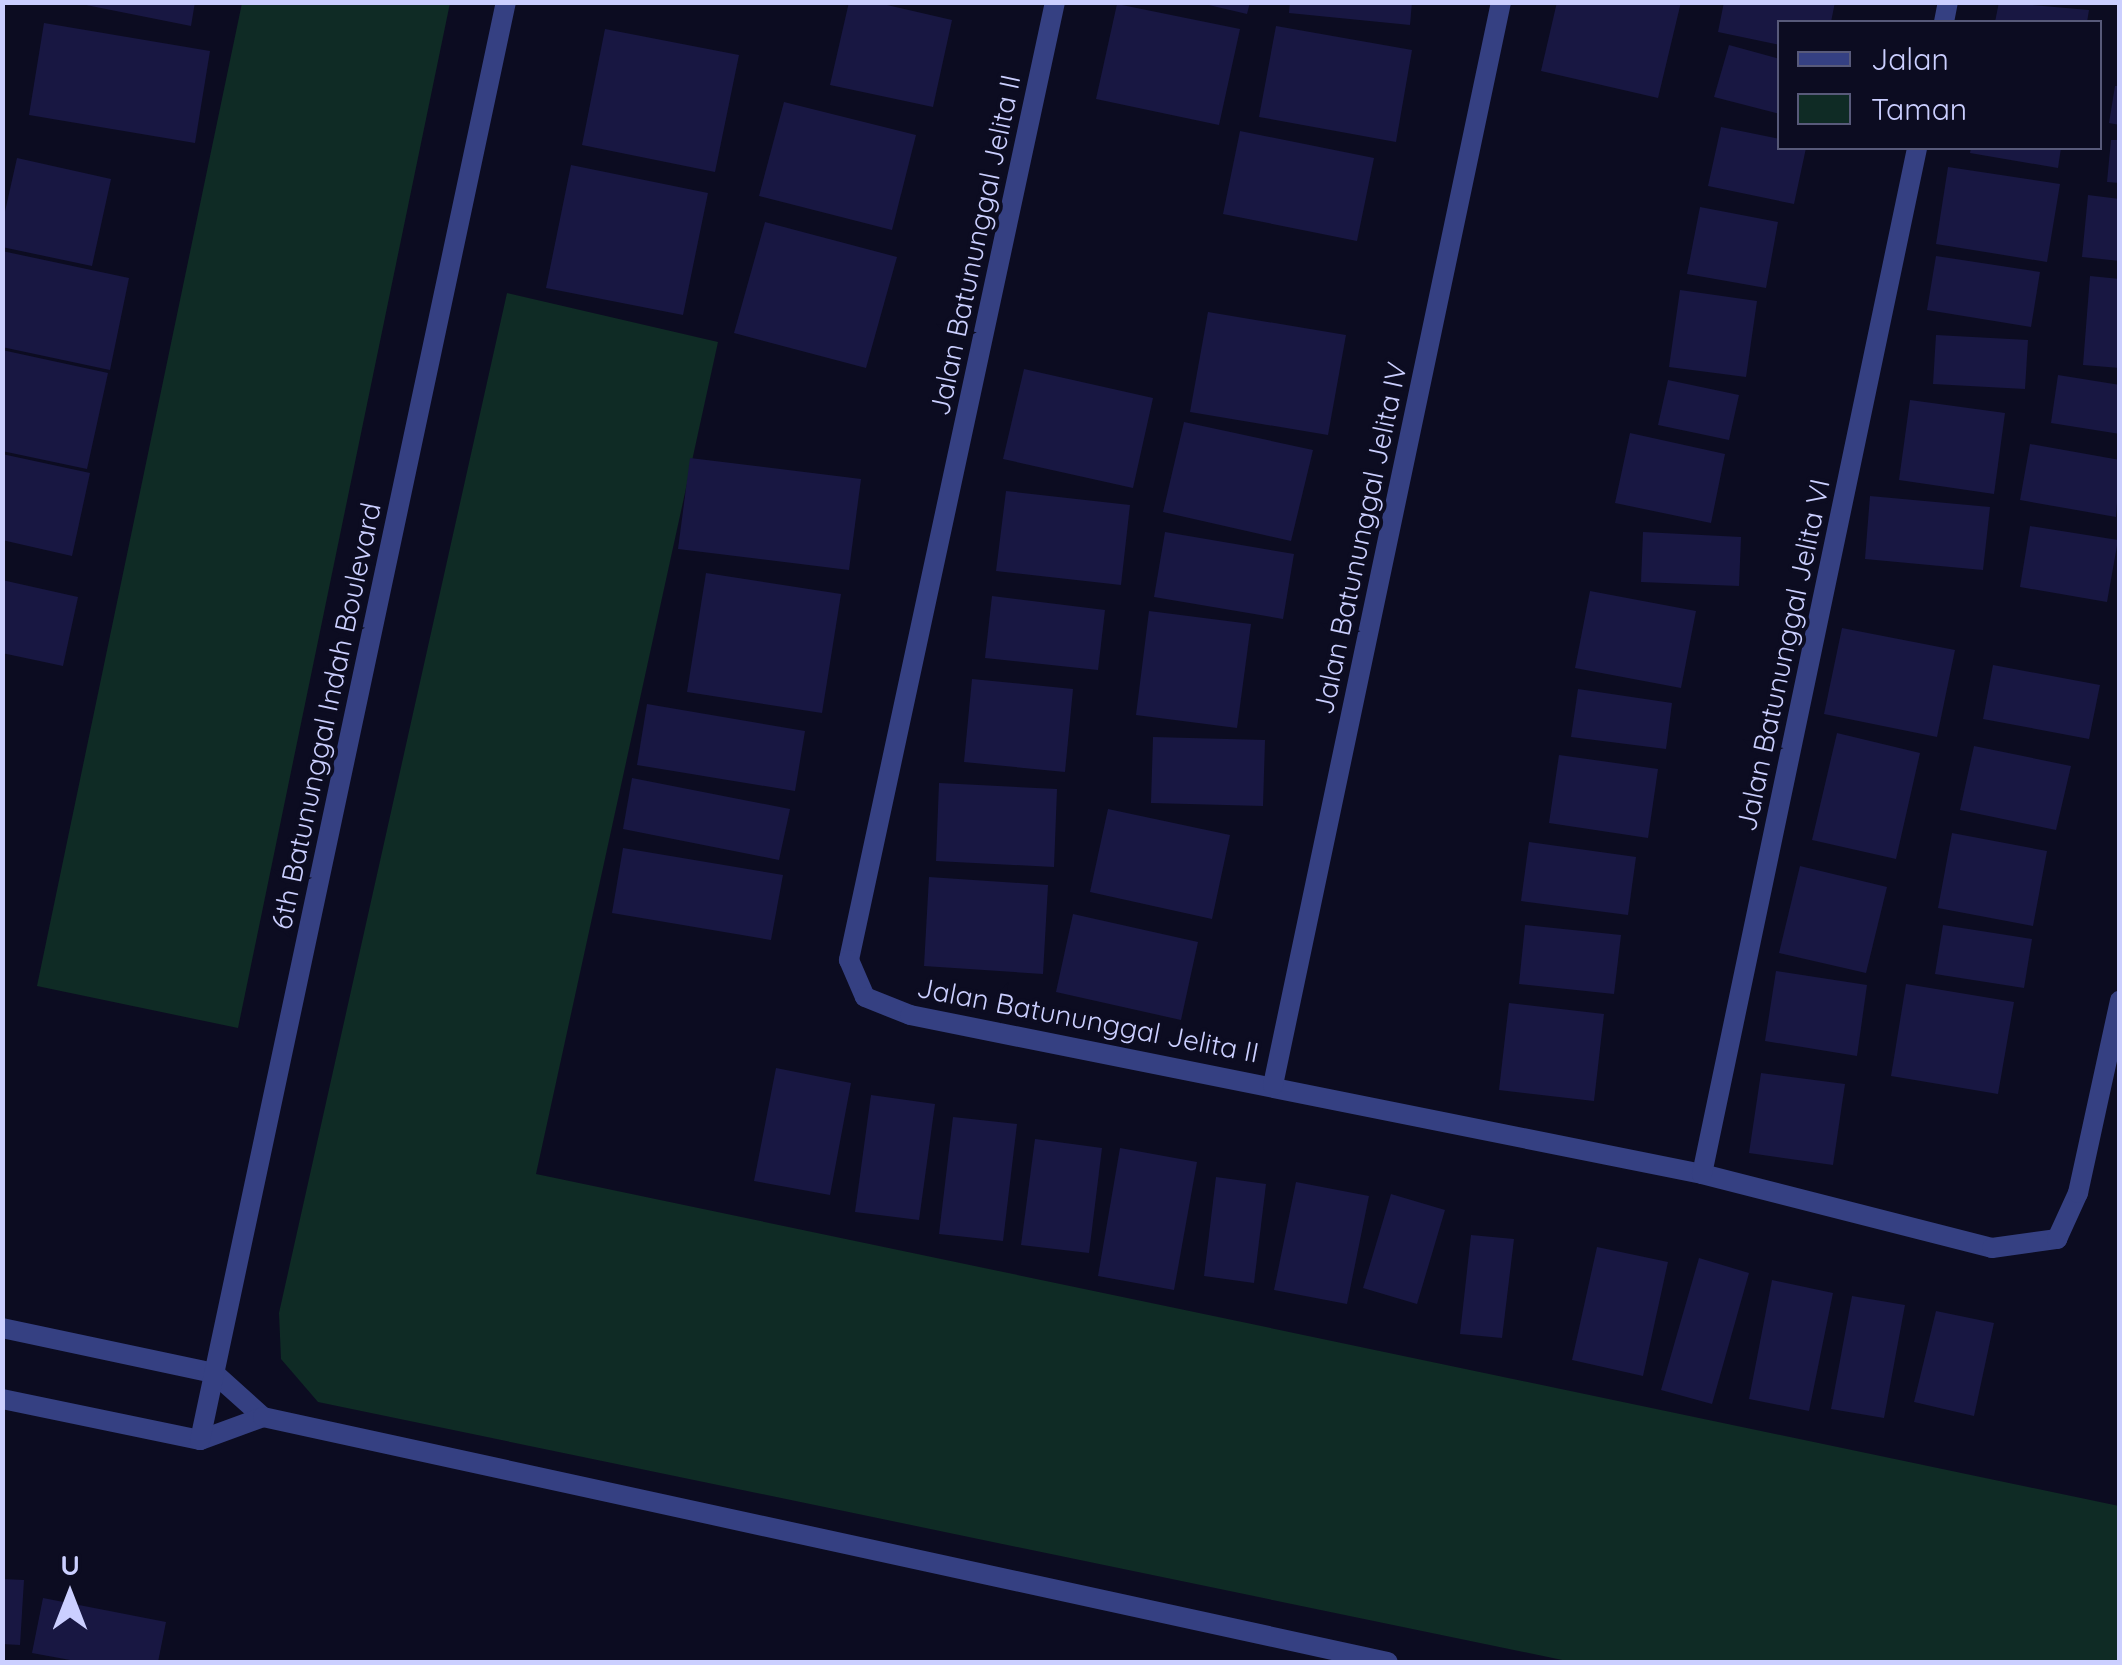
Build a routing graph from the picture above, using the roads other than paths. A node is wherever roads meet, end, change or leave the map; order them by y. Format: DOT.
graph roads {
  1 [pos="506,2"];
  2 [pos="1056,2"];
  3 [pos="1500,2"];
  4 [pos="1917,150"];
  5 [pos="2120,1001"];
  6 [pos="1273,1085"];
  7 [pos="1702,1174"];
  8 [pos="2,1328"];
  9 [pos="214,1373"];
  10 [pos="2,1398"];
  11 [pos="264,1417"];
  12 [pos="200,1440"];
  13 [pos="1388,1662"];
  1 -- 9 [label="street, 6th Batununggal Indah Boulevard"];
  2 -- 6 [label="street, Jalan Batununggal Jelita II"];
  3 -- 6 [label="street, Jalan Batununggal Jelita IV"];
  4 -- 7 [label="street, Jalan Batununggal Jelita VI"];
  5 -- 7 [label="street, Jalan Batununggal Jelita II"];
  6 -- 7 [label="street, Jalan Batununggal Jelita II"];
  8 -- 9 [label="street"];
  9 -- 11 [label="street"];
  9 -- 12 [label="street, 6th Batununggal Indah Boulevard"];
  10 -- 12 [label="street"];
  11 -- 12 [label="street"];
  11 -- 13 [label="street"];
}
